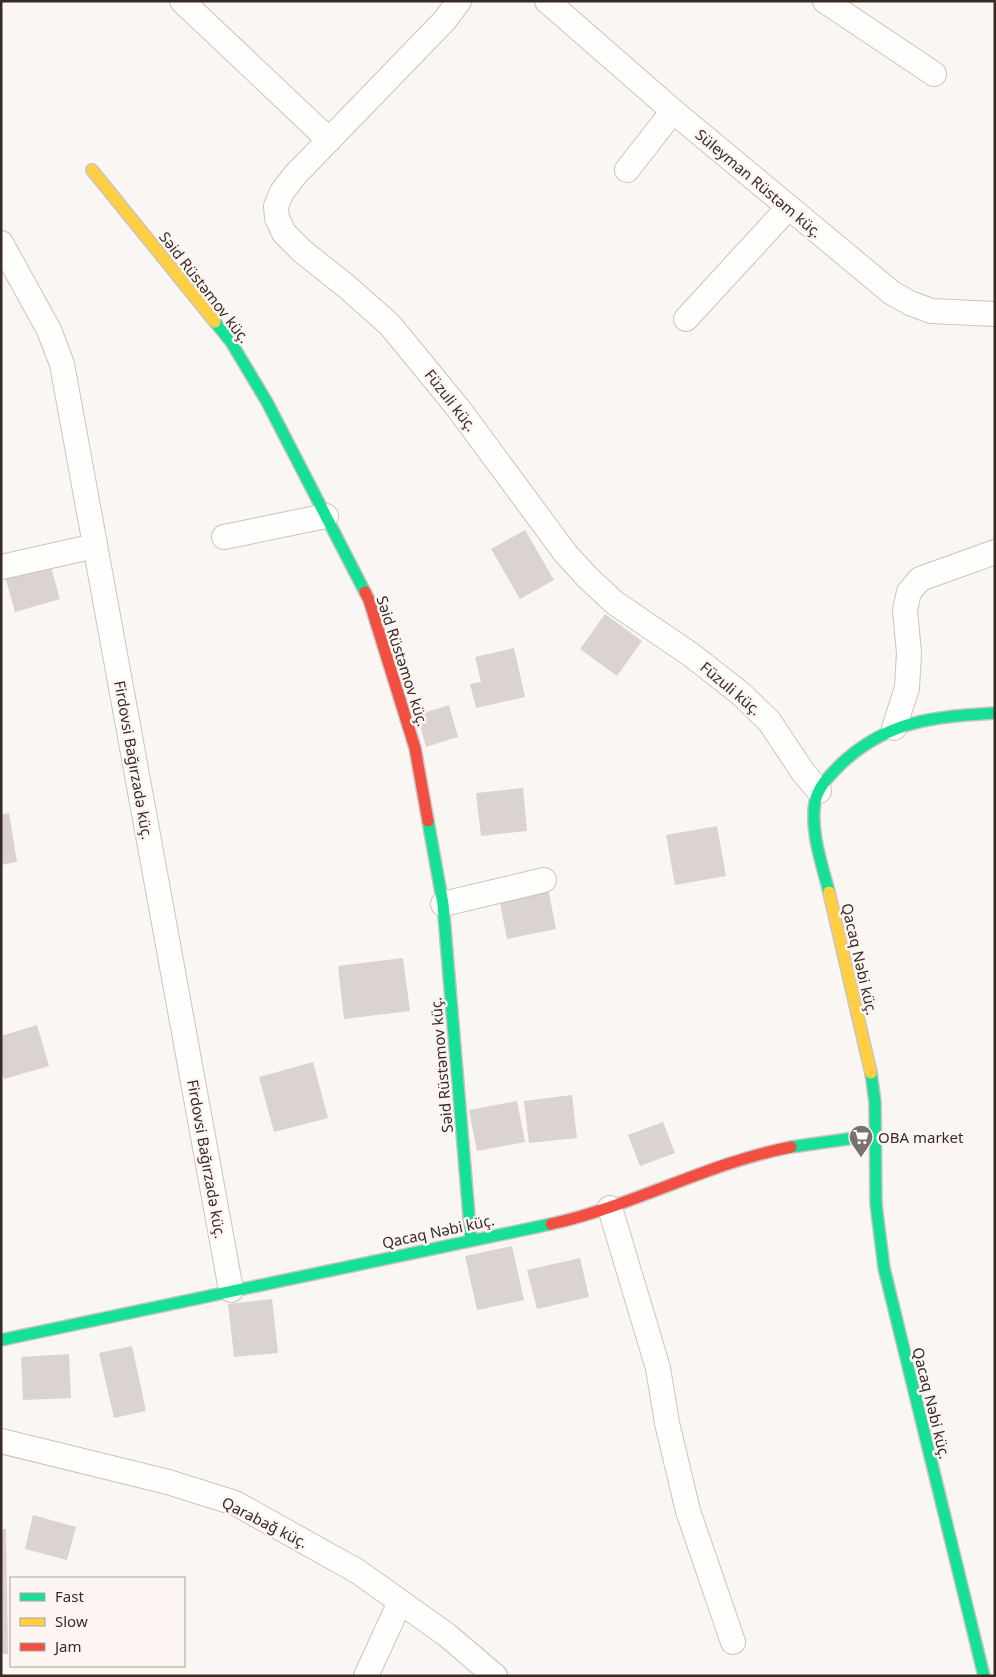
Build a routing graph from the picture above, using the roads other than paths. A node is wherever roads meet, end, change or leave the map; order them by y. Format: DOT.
graph roads {
  1 [pos="182,1"];
  2 [pos="459,1"];
  3 [pos="547,1"];
  4 [pos="825,1"];
  5 [pos="934,74"];
  6 [pos="673,111"];
  7 [pos="329,140"];
  8 [pos="92,170"];
  9 [pos="627,170"];
  10 [pos="788,208"];
  11 [pos="1,243"];
  12 [pos="995,314"];
  13 [pos="686,319"];
  14 [pos="326,516"];
  15 [pos="224,536"];
  16 [pos="95,546"];
  17 [pos="995,552"];
  18 [pos="1,567"];
  19 [pos="995,713"];
  20 [pos="894,728"];
  21 [pos="819,792"];
  22 [pos="544,880"];
  23 [pos="443,904"];
  24 [pos="876,1135"];
  25 [pos="610,1208"];
  26 [pos="471,1240"];
  27 [pos="231,1290"];
  28 [pos="1,1340"];
  29 [pos="1,1441"];
  30 [pos="400,1602"];
  31 [pos="733,1642"];
  32 [pos="366,1676"];
  33 [pos="496,1676"];
  34 [pos="984,1676"];
  1 -- 7 [label="street"];
  2 -- 7 [label="street, Füzuli küç."];
  3 -- 6 [label="street, Süleyman Rüstəm küç."];
  4 -- 5 [label="street"];
  6 -- 9 [label="street"];
  6 -- 10 [label="street, Süleyman Rüstəm küç."];
  7 -- 21 [label="street, Füzuli küç."];
  8 -- 14 [label="street, Səid Rüstəmov küç."];
  10 -- 12 [label="street, Süleyman Rüstəm küç."];
  10 -- 13 [label="street"];
  11 -- 16 [label="street, Firdovsi Bağırzadə küç."];
  14 -- 15 [label="street"];
  14 -- 23 [label="street, Səid Rüstəmov küç."];
  16 -- 18 [label="street"];
  16 -- 27 [label="street, Firdovsi Bağırzadə küç."];
  17 -- 20 [label="street"];
  19 -- 20 [label="street"];
  20 -- 21 [label="street"];
  21 -- 24 [label="street, Qacaq Nəbi küç."];
  22 -- 23 [label="street"];
  23 -- 26 [label="street, Səid Rüstəmov küç."];
  24 -- 25 [label="street, Qacaq Nəbi küç."];
  24 -- 34 [label="street, Qacaq Nəbi küç."];
  25 -- 26 [label="street, Qacaq Nəbi küç."];
  25 -- 31 [label="street"];
  26 -- 27 [label="street, Qacaq Nəbi küç."];
  27 -- 28 [label="street, Qacaq Nəbi küç."];
  29 -- 30 [label="street, Qarabağ küç."];
  30 -- 32 [label="street"];
  30 -- 33 [label="street, Qarabağ küç."];
}
